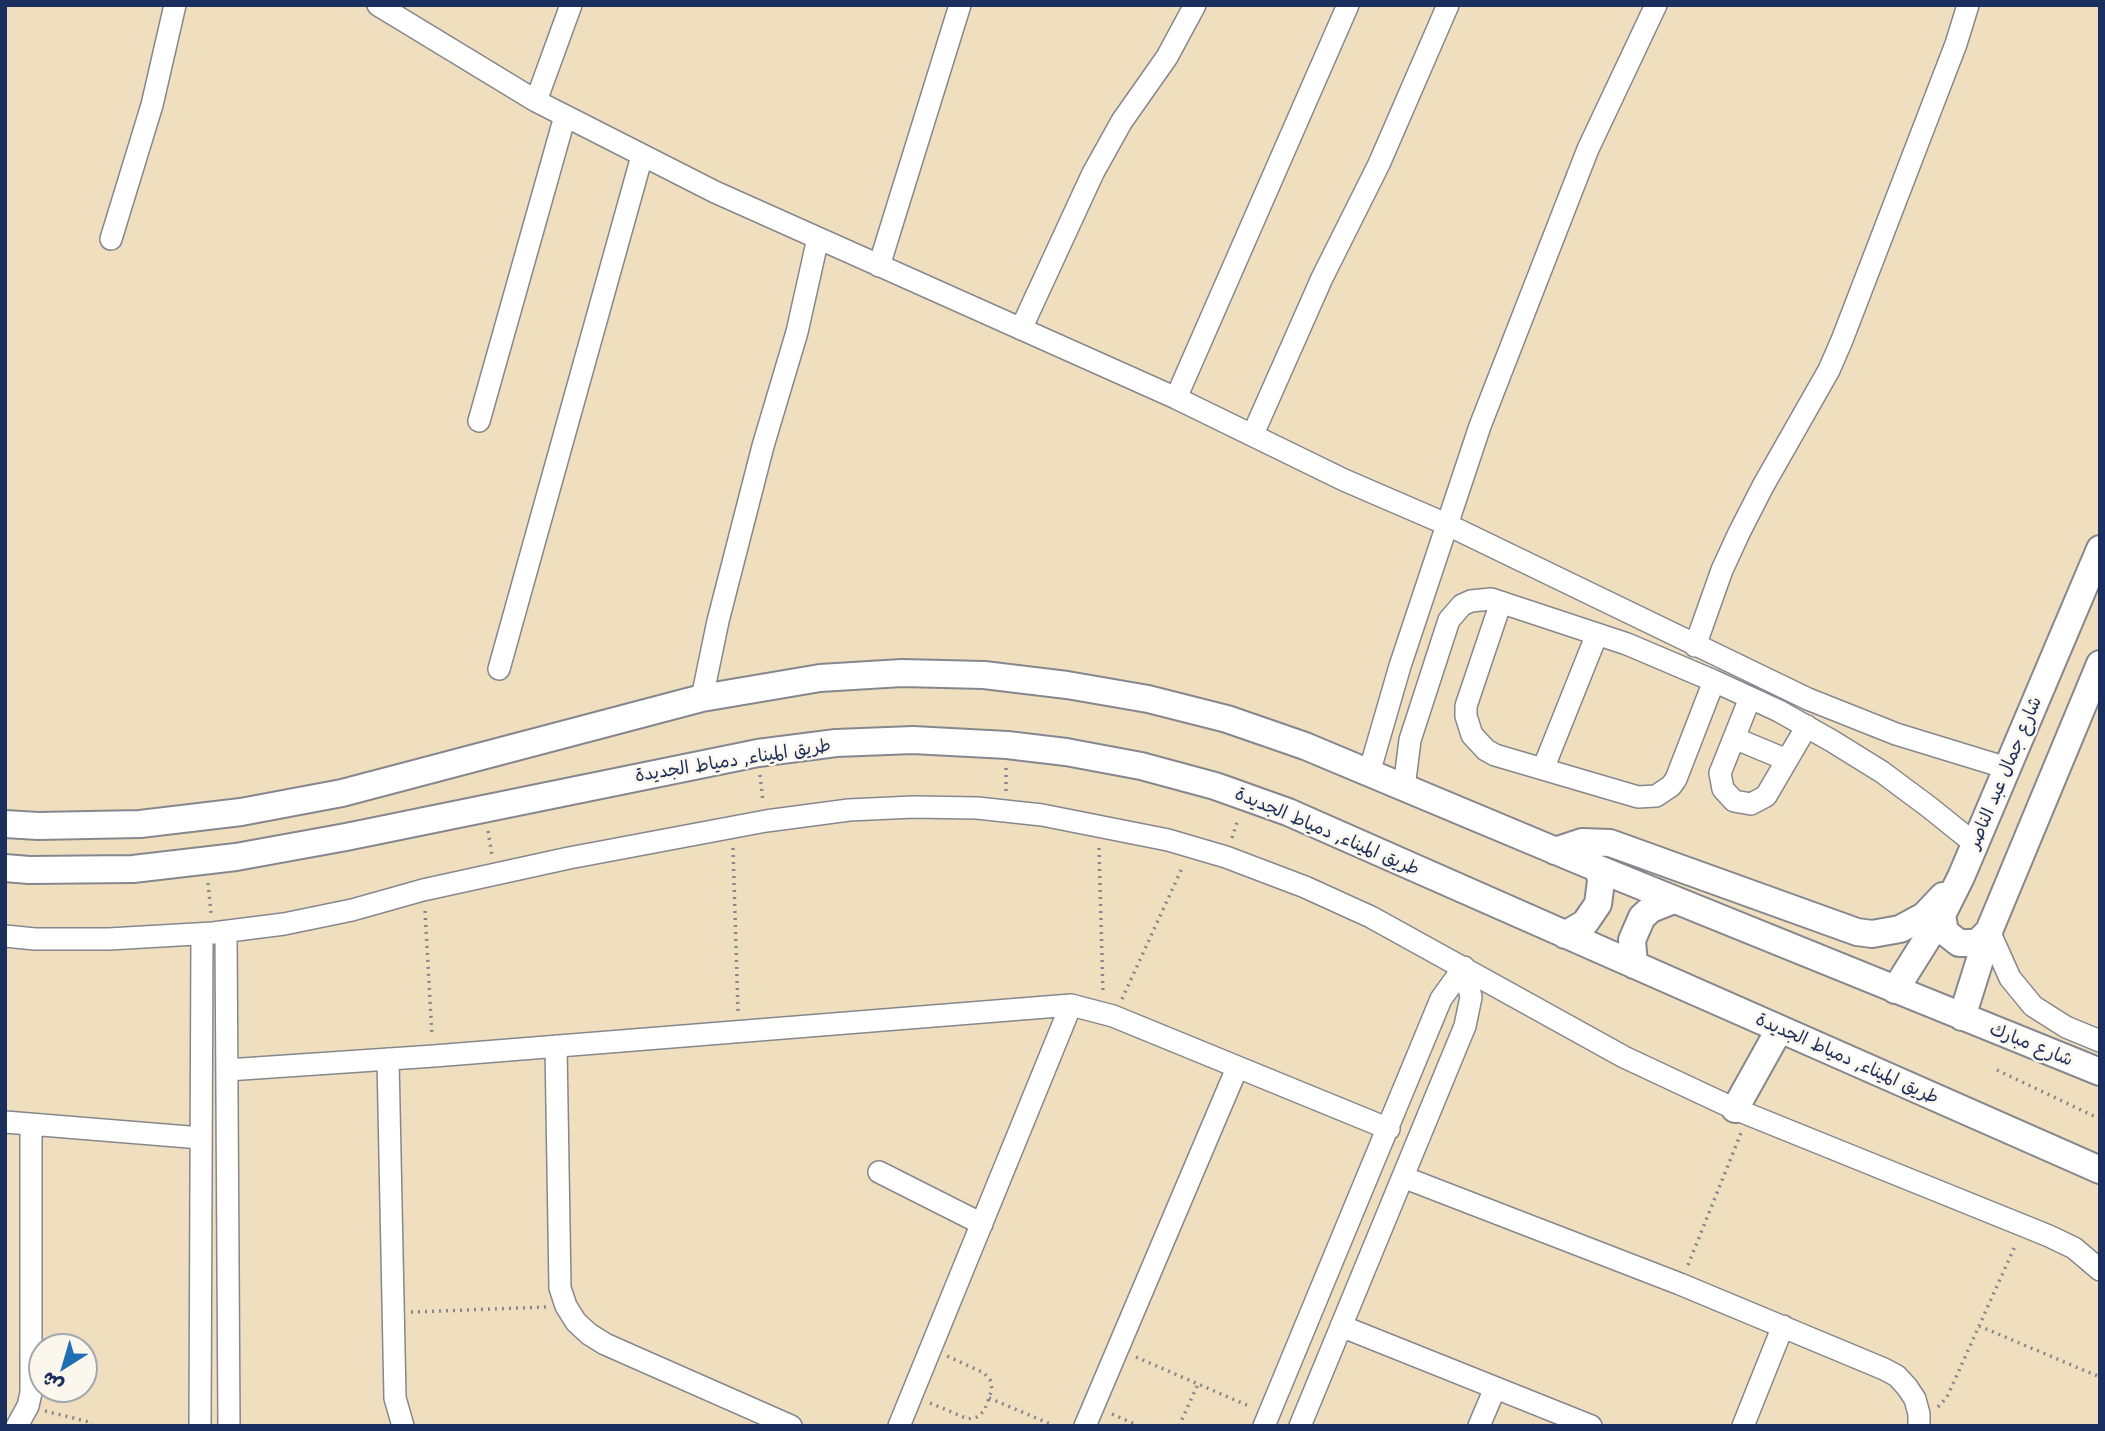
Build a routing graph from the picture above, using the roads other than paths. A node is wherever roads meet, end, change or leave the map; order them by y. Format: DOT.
graph roads {
  1 [pos="175,5"];
  2 [pos="378,5"];
  3 [pos="570,5"];
  4 [pos="960,5"];
  5 [pos="1195,5"];
  6 [pos="1349,5"];
  7 [pos="1448,5"];
  8 [pos="1656,5"];
  9 [pos="1968,5"];
  10 [pos="536,101"];
  11 [pos="565,116"];
  12 [pos="642,156"];
  13 [pos="818,238"];
  14 [pos="111,239"];
  15 [pos="879,265"];
  16 [pos="1021,329"];
  17 [pos="1176,398"];
  18 [pos="479,421"];
  19 [pos="1253,434"];
  20 [pos="1446,524"];
  21 [pos="2100,550"];
  22 [pos="1501,602"];
  23 [pos="1597,634"];
  24 [pos="1696,646"];
  25 [pos="2100,664"];
  26 [pos="499,669"];
  27 [pos="1714,681"];
  28 [pos="702,698"];
  29 [pos="1750,698"];
  30 [pos="1807,726"];
  31 [pos="1734,738"];
  32 [pos="1787,760"];
  33 [pos="2007,768"];
  34 [pos="1543,769"];
  35 [pos="1369,772"];
  36 [pos="1404,788"];
  37 [pos="5,824"];
  38 [pos="1975,844"];
  39 [pos="1555,851"];
  40 [pos="5,868"];
  41 [pos="1599,870"];
  42 [pos="1961,877"];
  43 [pos="1674,900"];
  44 [pos="1942,915"];
  45 [pos="1989,931"];
  46 [pos="214,933"];
  47 [pos="1565,935"];
  48 [pos="5,936"];
  49 [pos="1634,965"];
  50 [pos="1464,967"];
  51 [pos="1895,990"];
  52 [pos="1071,1005"];
  53 [pos="1962,1017"];
  54 [pos="1779,1030"];
  55 [pos="2100,1041"];
  56 [pos="556,1046"];
  57 [pos="388,1059"];
  58 [pos="1237,1068"];
  59 [pos="227,1070"];
  60 [pos="2100,1072"];
  61 [pos="1742,1112"];
  62 [pos="5,1122"];
  63 [pos="31,1125"];
  64 [pos="1388,1129"];
  65 [pos="201,1138"];
  66 [pos="2100,1170"];
  67 [pos="879,1172"];
  68 [pos="1403,1177"];
  69 [pos="982,1224"];
  70 [pos="2100,1269"];
  71 [pos="1341,1326"];
  72 [pos="1783,1326"];
  73 [pos="1495,1388"];
  74 [pos="1089,1416"];
  75 [pos="1266,1420"];
  76 [pos="1919,1420"];
  77 [pos="16,1426"];
  78 [pos="200,1426"];
  79 [pos="229,1426"];
  80 [pos="403,1426"];
  81 [pos="791,1426"];
  82 [pos="899,1426"];
  83 [pos="1300,1426"];
  84 [pos="1479,1426"];
  85 [pos="1591,1426"];
  86 [pos="1742,1426"];
  1 -- 14 [label="street"];
  2 -- 10 [label="street"];
  3 -- 10 [label="street"];
  4 -- 15 [label="street"];
  5 -- 16 [label="street"];
  6 -- 17 [label="street"];
  7 -- 19 [label="street"];
  8 -- 20 [label="street"];
  9 -- 24 [label="street"];
  10 -- 11 [label="street"];
  11 -- 12 [label="street"];
  11 -- 18 [label="street"];
  12 -- 13 [label="street"];
  12 -- 26 [label="street"];
  13 -- 15 [label="street"];
  13 -- 28 [label="street"];
  15 -- 16 [label="street"];
  16 -- 17 [label="street"];
  17 -- 19 [label="street"];
  19 -- 20 [label="street"];
  20 -- 24 [label="street"];
  20 -- 35 [label="street"];
  21 -- 33 [label="main road, شارع جمال عبد الناصر"];
  22 -- 23 [label="street"];
  22 -- 34 [label="street"];
  22 -- 36 [label="street"];
  23 -- 27 [label="street"];
  23 -- 34 [label="street"];
  24 -- 33 [label="street"];
  25 -- 45 [label="main road"];
  27 -- 29 [label="street"];
  27 -- 34 [label="street"];
  28 -- 35 [label="main road"];
  28 -- 37 [label="main road"];
  29 -- 30 [label="street"];
  29 -- 31 [label="street"];
  30 -- 32 [label="street"];
  30 -- 38 [label="street"];
  31 -- 32 [label="street"];
  31 -- 32 [label="street"];
  33 -- 38 [label="main road, شارع جمال عبد الناصر"];
  35 -- 36 [label="main road"];
  36 -- 39 [label="main road"];
  38 -- 42 [label="main road, شارع جمال عبد الناصر"];
  39 -- 41 [label="main road"];
  39 -- 42 [label="main road"];
  40 -- 47 [label="main road, طريق الميناء, دمياط الجديدة"];
  41 -- 43 [label="main road"];
  41 -- 47 [label="main road"];
  42 -- 44 [label="main road, شارع جمال عبد الناصر"];
  43 -- 49 [label="main road"];
  43 -- 51 [label="main road"];
  44 -- 45 [label="main road"];
  44 -- 51 [label="main road, شارع جمال عبد الناصر"];
  45 -- 53 [label="main road"];
  45 -- 55 [label="street"];
  46 -- 48 [label="street"];
  46 -- 50 [label="street"];
  46 -- 59 [label="street"];
  46 -- 65 [label="street"];
  47 -- 49 [label="main road, طريق الميناء, دمياط الجديدة"];
  49 -- 54 [label="main road, طريق الميناء, دمياط الجديدة"];
  50 -- 61 [label="street"];
  50 -- 64 [label="street"];
  50 -- 68 [label="street"];
  51 -- 53 [label="main road"];
  52 -- 56 [label="street"];
  52 -- 58 [label="street"];
  52 -- 69 [label="street"];
  53 -- 60 [label="main road, شارع مبارك"];
  54 -- 61 [label="main road"];
  54 -- 66 [label="main road, طريق الميناء, دمياط الجديدة"];
  56 -- 57 [label="street"];
  56 -- 81 [label="street"];
  57 -- 59 [label="street"];
  57 -- 80 [label="street"];
  58 -- 64 [label="street"];
  58 -- 74 [label="street"];
  59 -- 79 [label="street"];
  61 -- 70 [label="street"];
  62 -- 63 [label="street"];
  63 -- 65 [label="street"];
  63 -- 77 [label="street"];
  64 -- 75 [label="street"];
  65 -- 78 [label="street"];
  67 -- 69 [label="street"];
  68 -- 71 [label="street"];
  68 -- 72 [label="street"];
  69 -- 82 [label="street"];
  71 -- 73 [label="street"];
  71 -- 83 [label="street"];
  72 -- 76 [label="street"];
  72 -- 86 [label="street"];
  73 -- 84 [label="street"];
  73 -- 85 [label="street"];
}
